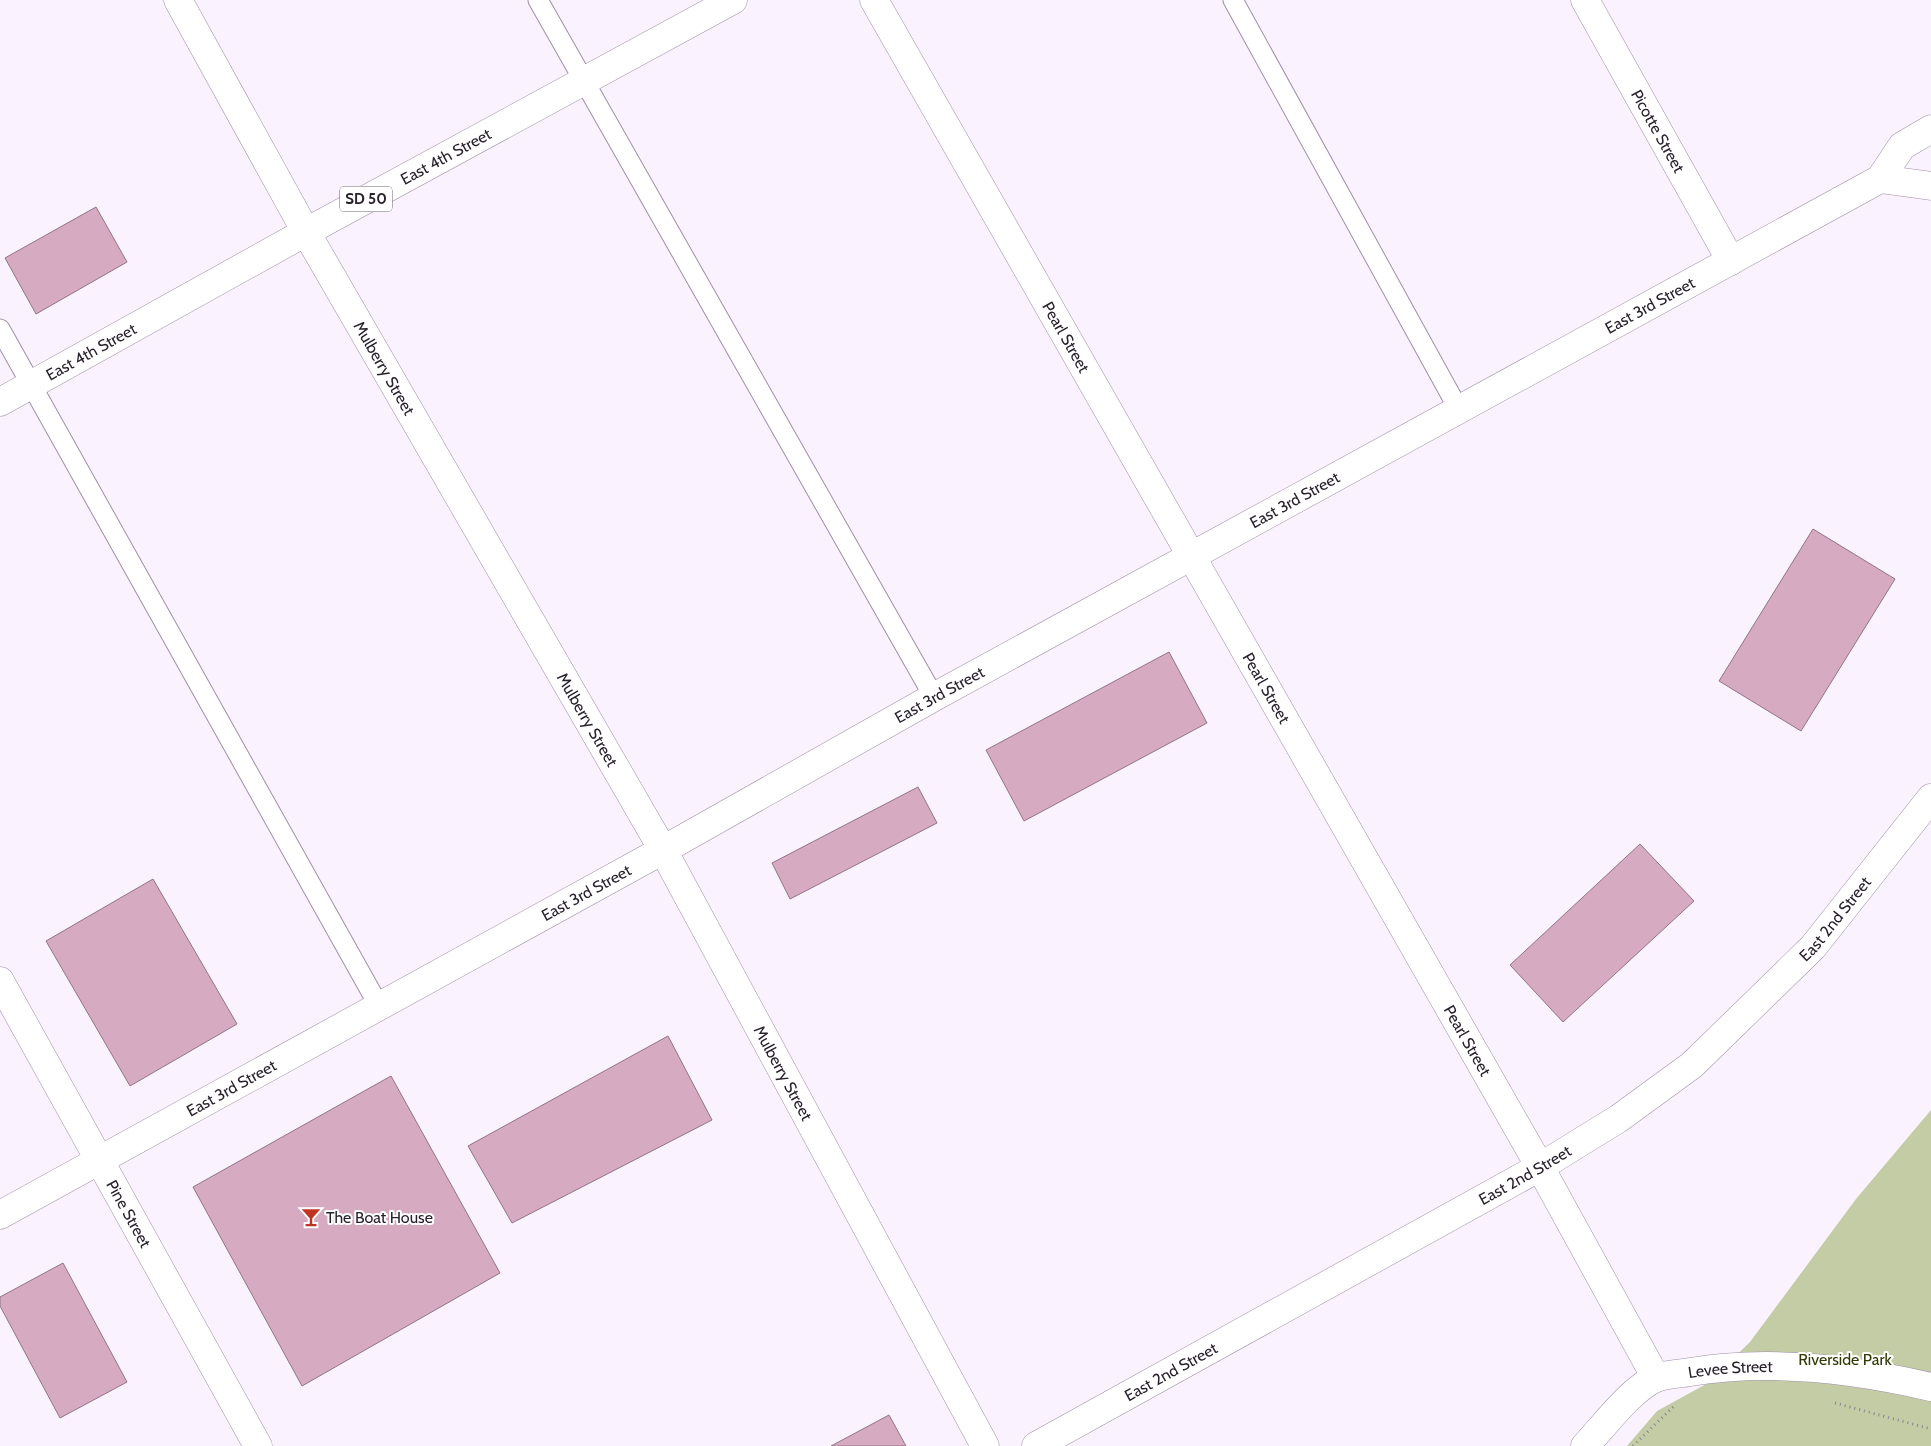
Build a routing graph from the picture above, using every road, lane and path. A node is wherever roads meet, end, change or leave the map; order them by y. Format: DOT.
graph roads {
  1 [pos="178,0"];
  2 [pos="538,0"];
  3 [pos="733,0"];
  4 [pos="874,0"];
  5 [pos="1233,0"];
  6 [pos="1586,0"];
  7 [pos="583,82"];
  8 [pos="1931,130"];
  9 [pos="1880,179"];
  10 [pos="1931,186"];
  11 [pos="306,232"];
  12 [pos="1731,261"];
  13 [pos="0,329"];
  14 [pos="32,385"];
  15 [pos="0,402"];
  16 [pos="1459,410"];
  17 [pos="1192,556"];
  18 [pos="934,697"];
  19 [pos="1931,798"];
  20 [pos="663,850"];
  21 [pos="0,981"];
  22 [pos="380,1006"];
  23 [pos="99,1160"];
  24 [pos="1540,1167"];
  25 [pos="0,1215"];
  26 [pos="1656,1378"];
  27 [pos="1931,1387"];
  28 [pos="1827,1401"];
  29 [pos="1682,1403"];
  30 [pos="1931,1429"];
  31 [pos="258,1446"];
  32 [pos="985,1446"];
  33 [pos="1036,1446"];
  34 [pos="1585,1446"];
  35 [pos="1633,1446"];
  1 -- 11 [label="main road, Mulberry Street"];
  2 -- 7 [label="lane"];
  3 -- 7 [label="main road, East 4th Street / SD 50"];
  4 -- 17 [label="main road, Pearl Street"];
  5 -- 16 [label="lane"];
  6 -- 12 [label="main road, Picotte Street"];
  7 -- 11 [label="main road, East 4th Street / SD 50"];
  7 -- 18 [label="lane"];
  8 -- 9 [label="main road, East 3rd Street"];
  9 -- 10 [label="main road"];
  9 -- 12 [label="main road, East 3rd Street"];
  11 -- 14 [label="main road, East 4th Street / SD 50"];
  11 -- 20 [label="main road, Mulberry Street"];
  12 -- 16 [label="main road, East 3rd Street"];
  13 -- 14 [label="lane"];
  14 -- 15 [label="main road, East 4th Street / SD 50"];
  14 -- 22 [label="lane"];
  16 -- 17 [label="main road, East 3rd Street"];
  17 -- 18 [label="main road, East 3rd Street"];
  17 -- 24 [label="main road, Pearl Street"];
  18 -- 20 [label="main road, East 3rd Street"];
  19 -- 24 [label="main road, East 2nd Street"];
  20 -- 22 [label="main road, East 3rd Street"];
  20 -- 32 [label="main road, Mulberry Street"];
  21 -- 23 [label="main road, Pine Street"];
  22 -- 23 [label="main road, East 3rd Street"];
  23 -- 25 [label="main road, East 3rd Street"];
  23 -- 31 [label="main road, Pine Street"];
  24 -- 26 [label="main road, Pearl Street"];
  24 -- 33 [label="main road, East 2nd Street"];
  26 -- 27 [label="main road, Levee Street"];
  26 -- 34 [label="main road, Levee Street"];
  28 -- 30 [label="path"];
  29 -- 35 [label="path"];
}
